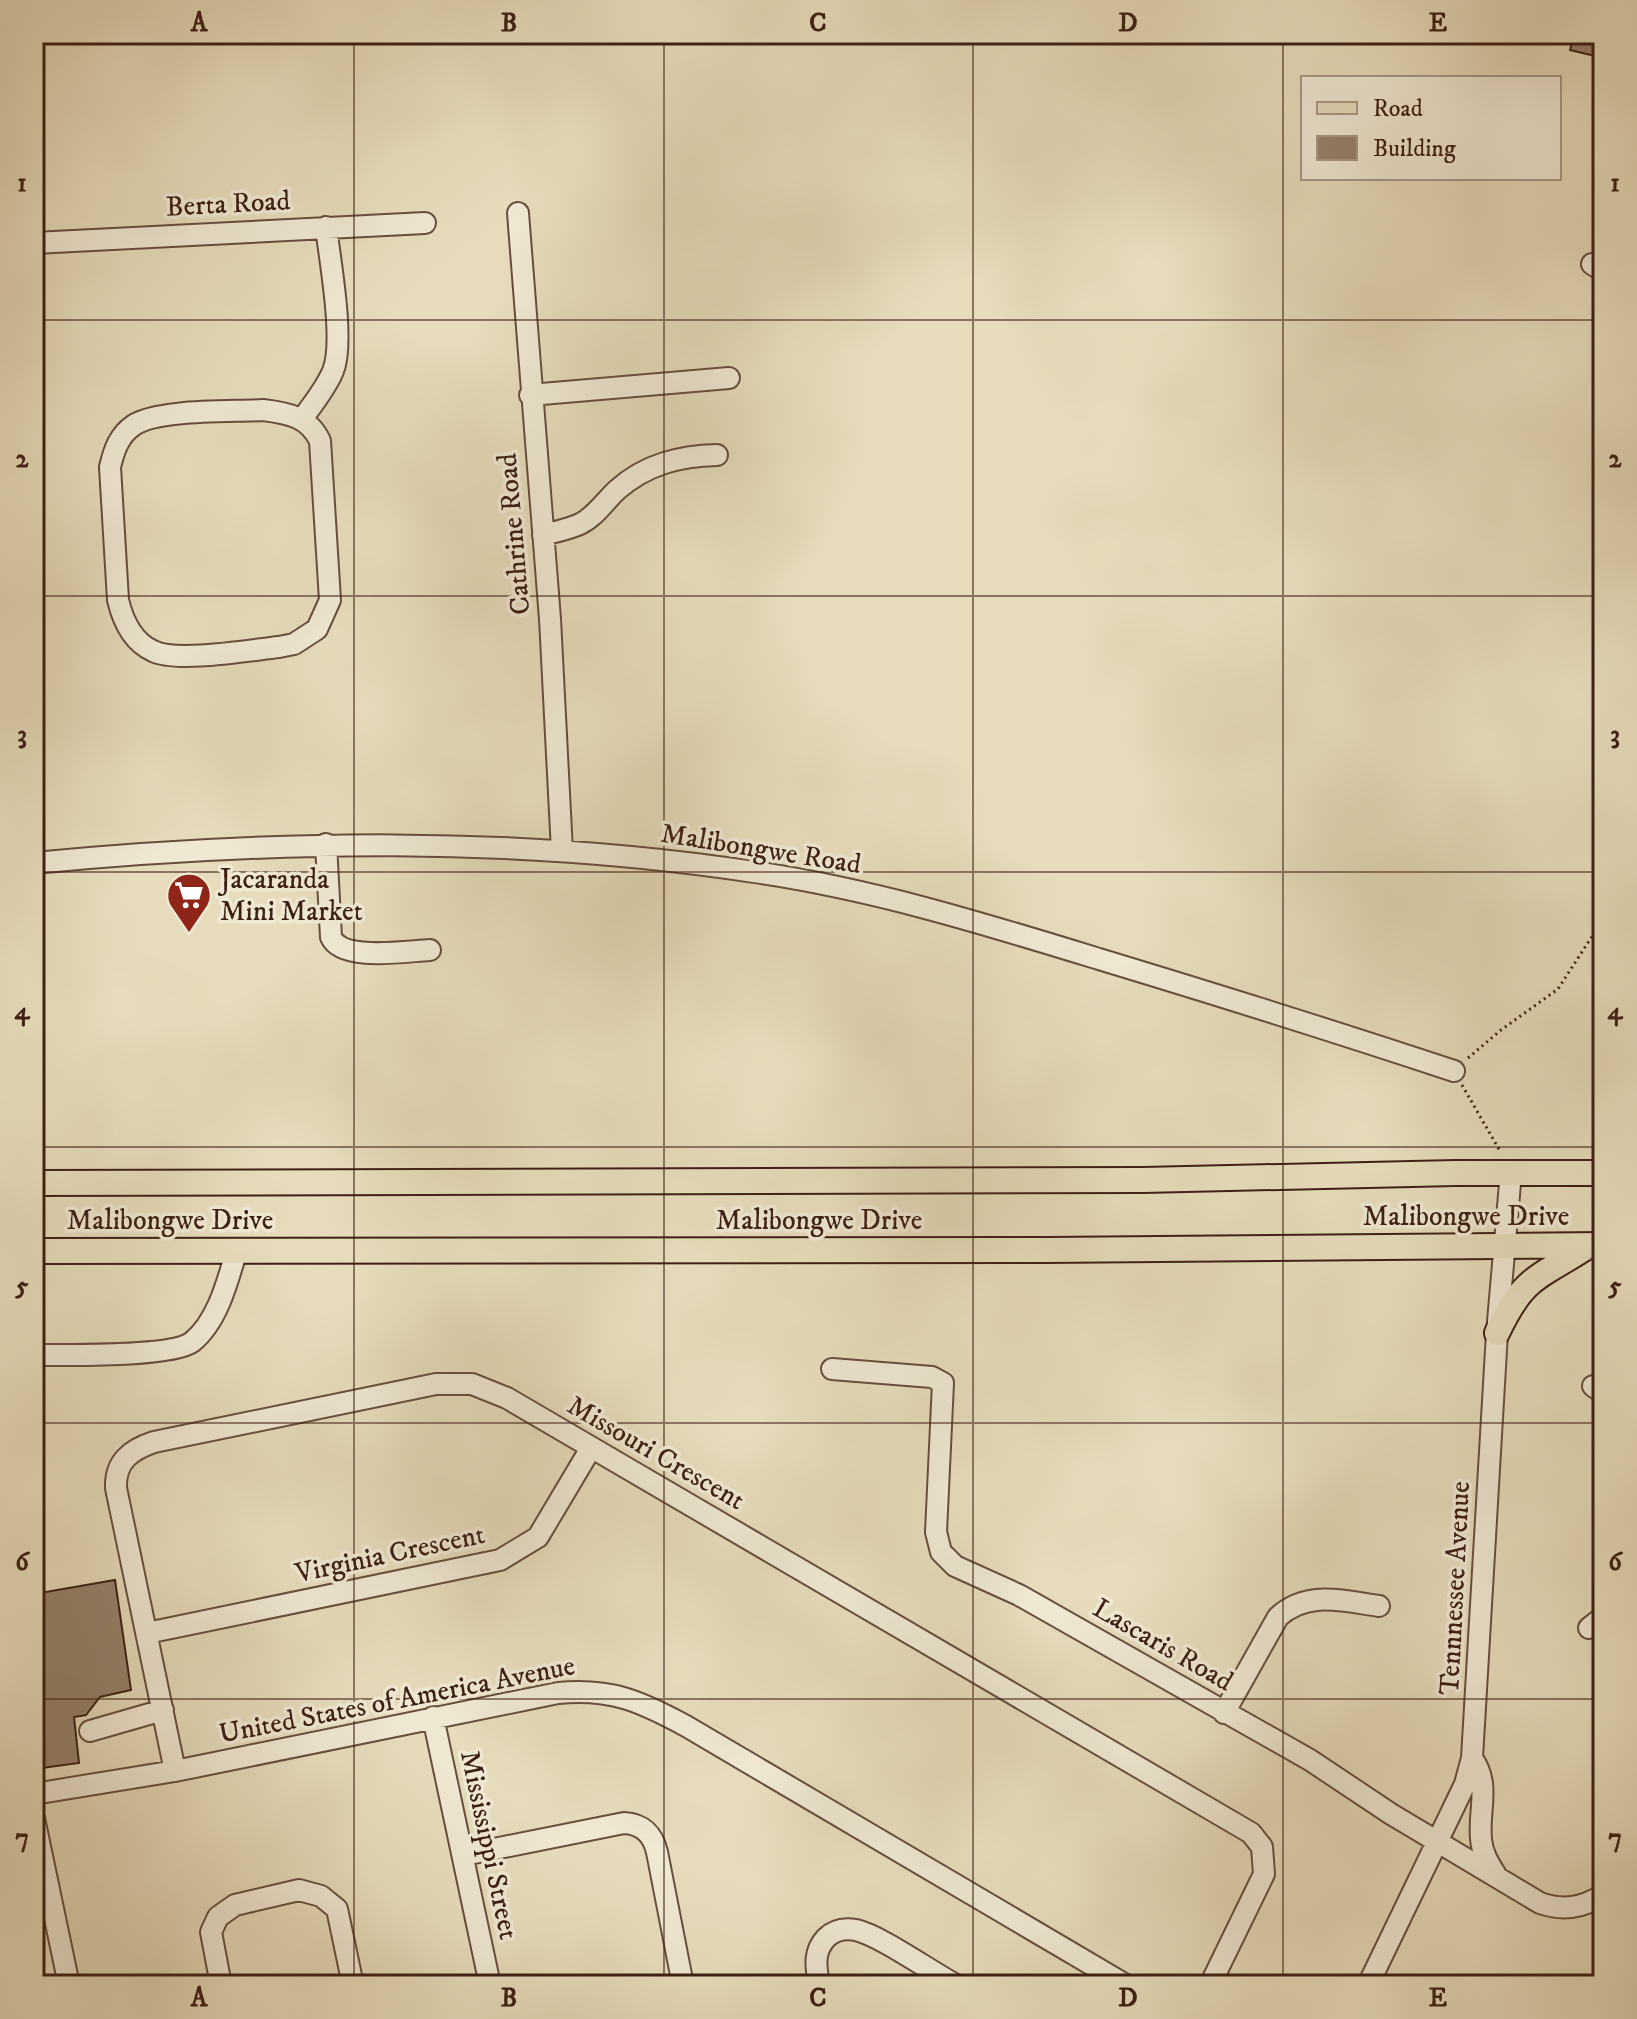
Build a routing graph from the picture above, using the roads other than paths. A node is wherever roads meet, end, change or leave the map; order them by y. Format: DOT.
graph roads {
  1 [pos="518,213"];
  2 [pos="425,223"];
  3 [pos="326,227"];
  4 [pos="34,243"];
  5 [pos="729,378"];
  6 [pos="530,395"];
  7 [pos="302,419"];
  8 [pos="717,455"];
  9 [pos="543,535"];
  10 [pos="326,844"];
  11 [pos="562,851"];
  12 [pos="34,863"];
  13 [pos="430,950"];
  14 [pos="1454,1071"];
  15 [pos="1511,1172"];
  16 [pos="1603,1173"];
  17 [pos="34,1183"];
  18 [pos="1596,1245"];
  19 [pos="1503,1247"];
  20 [pos="237,1249"];
  21 [pos="34,1251"];
  22 [pos="1497,1333"];
  23 [pos="34,1355"];
  24 [pos="832,1369"];
  25 [pos="591,1448"];
  26 [pos="1379,1606"];
  27 [pos="147,1633"];
  28 [pos="163,1710"];
  29 [pos="1224,1713"];
  30 [pos="433,1717"];
  31 [pos="90,1731"];
  32 [pos="1472,1758"];
  33 [pos="175,1771"];
  34 [pos="34,1794"];
  35 [pos="34,1818"];
  36 [pos="1438,1842"];
  37 [pos="464,1855"];
  38 [pos="1497,1877"];
  39 [pos="1603,1895"];
  40 [pos="69,1985"];
  41 [pos="221,1985"];
  42 [pos="353,1985"];
  43 [pos="490,1985"];
  44 [pos="683,1985"];
  45 [pos="819,1985"];
  46 [pos="956,1985"];
  47 [pos="1126,1985"];
  48 [pos="1210,1985"];
  49 [pos="1368,1985"];
  1 -- 6 [label="street, Cathrine Road"];
  2 -- 3 [label="street, Berta Road"];
  3 -- 4 [label="street, Berta Road"];
  3 -- 7 [label="street"];
  5 -- 6 [label="street"];
  6 -- 9 [label="street, Cathrine Road"];
  7 -- 7 [label="street"];
  8 -- 9 [label="street"];
  9 -- 11 [label="street, Cathrine Road"];
  10 -- 11 [label="street, Malibongwe Road"];
  10 -- 12 [label="street, Malibongwe Road"];
  10 -- 13 [label="street"];
  11 -- 14 [label="street, Malibongwe Road"];
  15 -- 16 [label="main road, Malibongwe Drive"];
  15 -- 17 [label="main road, Malibongwe Drive"];
  15 -- 19 [label="street, Tennnessee Avenue"];
  18 -- 19 [label="main road, Malibongwe Drive"];
  18 -- 22 [label="main road"];
  19 -- 20 [label="main road, Malibongwe Drive"];
  19 -- 22 [label="street, Tennnessee Avenue"];
  20 -- 21 [label="main road, Malibongwe Drive"];
  20 -- 23 [label="street"];
  22 -- 32 [label="street, Tennnessee Avenue"];
  24 -- 29 [label="street, Lascaris Road"];
  25 -- 27 [label="street, Virginia Crescent"];
  25 -- 27 [label="street, Missouri Crescent"];
  25 -- 48 [label="street, Missouri Crescent"];
  26 -- 29 [label="street"];
  27 -- 28 [label="street, Missouri Crescent"];
  28 -- 31 [label="street"];
  28 -- 33 [label="street, Missouri Crescent"];
  29 -- 36 [label="street, Lascaris Road"];
  30 -- 33 [label="street, United States of America Avenue"];
  30 -- 37 [label="street, Mississippi Street"];
  30 -- 47 [label="street, United States of America Avenue"];
  32 -- 36 [label="street, Tennnessee Avenue"];
  32 -- 38 [label="street"];
  33 -- 34 [label="street, United States of America Avenue"];
  35 -- 40 [label="street"];
  36 -- 38 [label="street, Lascaris Road"];
  36 -- 49 [label="street, Tennnessee Avenue"];
  37 -- 43 [label="street, Mississippi Street"];
  37 -- 44 [label="street"];
  38 -- 39 [label="street, Lascaris Road"];
  41 -- 42 [label="street"];
  45 -- 46 [label="street"];
}
